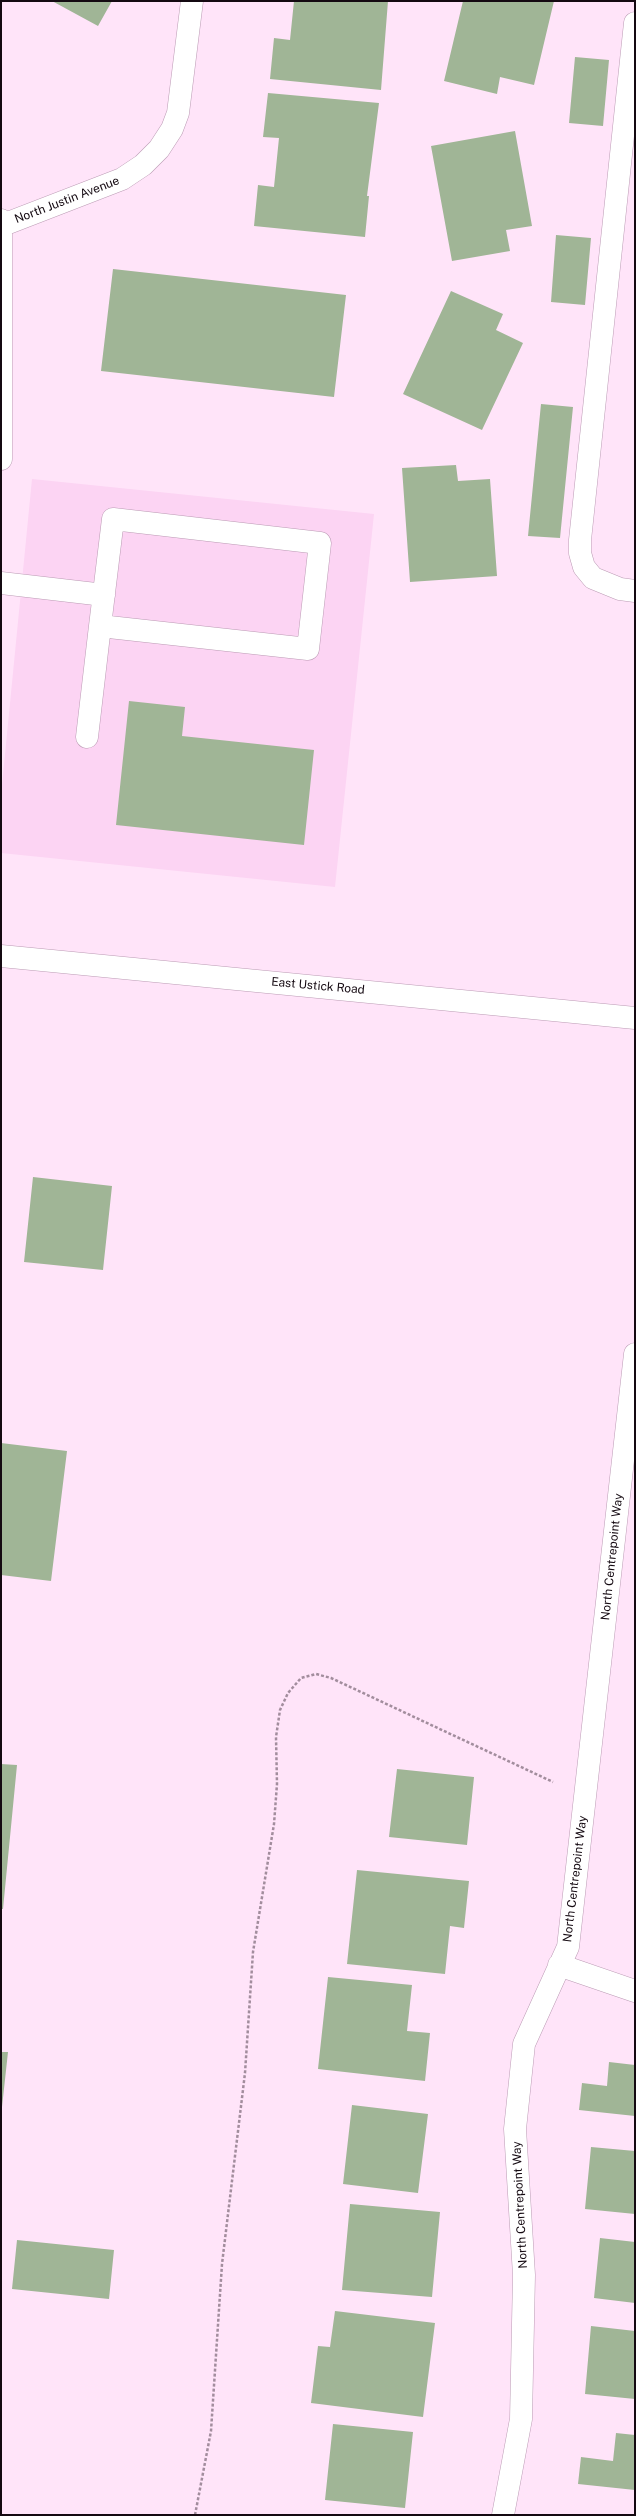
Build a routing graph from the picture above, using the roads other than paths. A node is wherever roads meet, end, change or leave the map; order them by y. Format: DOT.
graph roads {
  1 [pos="192,1"];
  2 [pos="635,23"];
  3 [pos="2,222"];
  4 [pos="1,459"];
  5 [pos="1,583"];
  6 [pos="635,591"];
  7 [pos="104,595"];
  8 [pos="100,626"];
  9 [pos="87,737"];
  10 [pos="1,956"];
  11 [pos="635,1018"];
  12 [pos="635,1354"];
  13 [pos="559,1965"];
  14 [pos="635,1991"];
  15 [pos="503,2515"];
  1 -- 3 [label="street, North Justin Avenue"];
  2 -- 6 [label="street"];
  3 -- 4 [label="street"];
  5 -- 7 [label="street"];
  7 -- 8 [label="street"];
  7 -- 8 [label="street"];
  8 -- 9 [label="street"];
  10 -- 11 [label="street, East Ustick Road"];
  12 -- 13 [label="street, North Centrepoint Way"];
  13 -- 14 [label="street"];
  13 -- 15 [label="street, North Centrepoint Way"];
}
